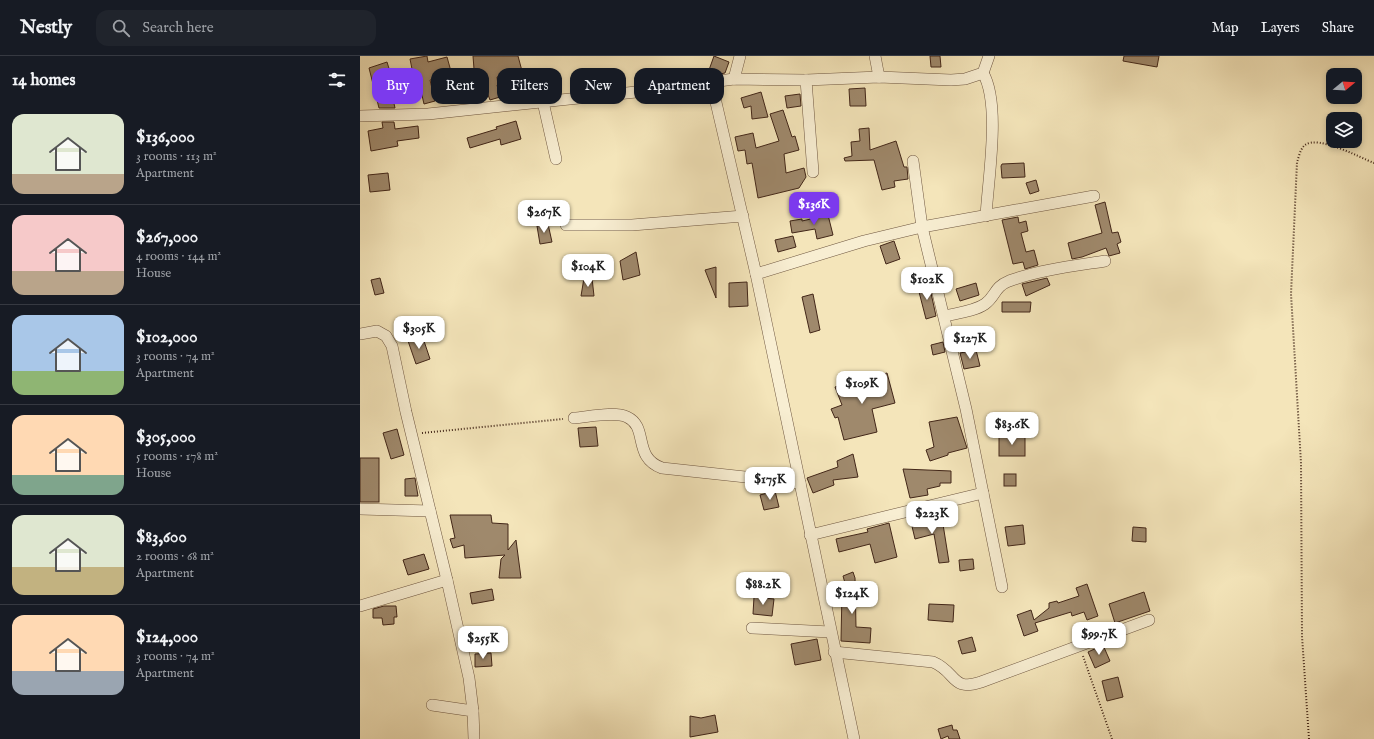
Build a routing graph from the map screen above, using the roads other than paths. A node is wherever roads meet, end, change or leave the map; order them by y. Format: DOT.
graph roads {
  1 [pos="740,56"];
  2 [pos="875,56"];
  3 [pos="988,56"];
  4 [pos="983,73"];
  5 [pos="879,77"];
  6 [pos="734,79"];
  7 [pos="724,80"];
  8 [pos="806,80"];
  9 [pos="634,91"];
  10 [pos="562,100"];
  11 [pos="524,104"];
  12 [pos="543,104"];
  13 [pos="717,104"];
  14 [pos="360,116"];
  15 [pos="556,159"];
  16 [pos="913,161"];
  17 [pos="813,172"];
  18 [pos="1094,196"];
  19 [pos="743,216"];
  20 [pos="986,216"];
  21 [pos="566,225"];
  22 [pos="922,227"];
  23 [pos="1105,261"];
  24 [pos="756,274"];
  25 [pos="945,316"];
  26 [pos="360,334"];
  27 [pos="574,418"];
  28 [pos="800,483"];
  29 [pos="983,493"];
  30 [pos="360,509"];
  31 [pos="430,512"];
  32 [pos="810,535"];
  33 [pos="447,580"];
  34 [pos="1002,587"];
  35 [pos="360,606"];
  36 [pos="1149,620"];
  37 [pos="752,628"];
  38 [pos="830,632"];
  39 [pos="834,652"];
  40 [pos="432,705"];
  41 [pos="473,712"];
  42 [pos="474,739"];
  43 [pos="854,739"];
  1 -- 6 [label="street"];
  2 -- 5 [label="street"];
  3 -- 4 [label="street"];
  4 -- 5 [label="street"];
  4 -- 20 [label="street"];
  5 -- 8 [label="street"];
  6 -- 7 [label="street"];
  6 -- 8 [label="street"];
  8 -- 17 [label="street"];
  9 -- 10 [label="street"];
  11 -- 14 [label="street"];
  12 -- 15 [label="street"];
  13 -- 19 [label="street"];
  16 -- 22 [label="street"];
  18 -- 20 [label="street"];
  19 -- 21 [label="street"];
  19 -- 24 [label="street"];
  20 -- 22 [label="street"];
  22 -- 24 [label="street"];
  22 -- 25 [label="street"];
  23 -- 25 [label="street"];
  24 -- 28 [label="street"];
  25 -- 29 [label="street"];
  26 -- 31 [label="street"];
  27 -- 28 [label="street"];
  28 -- 32 [label="street"];
  29 -- 32 [label="street"];
  29 -- 34 [label="street"];
  30 -- 31 [label="street"];
  31 -- 33 [label="street"];
  32 -- 38 [label="street"];
  33 -- 35 [label="street"];
  33 -- 41 [label="street"];
  36 -- 39 [label="street"];
  37 -- 38 [label="street"];
  38 -- 39 [label="street"];
  39 -- 43 [label="street"];
  40 -- 41 [label="street"];
  41 -- 42 [label="street"];
}
